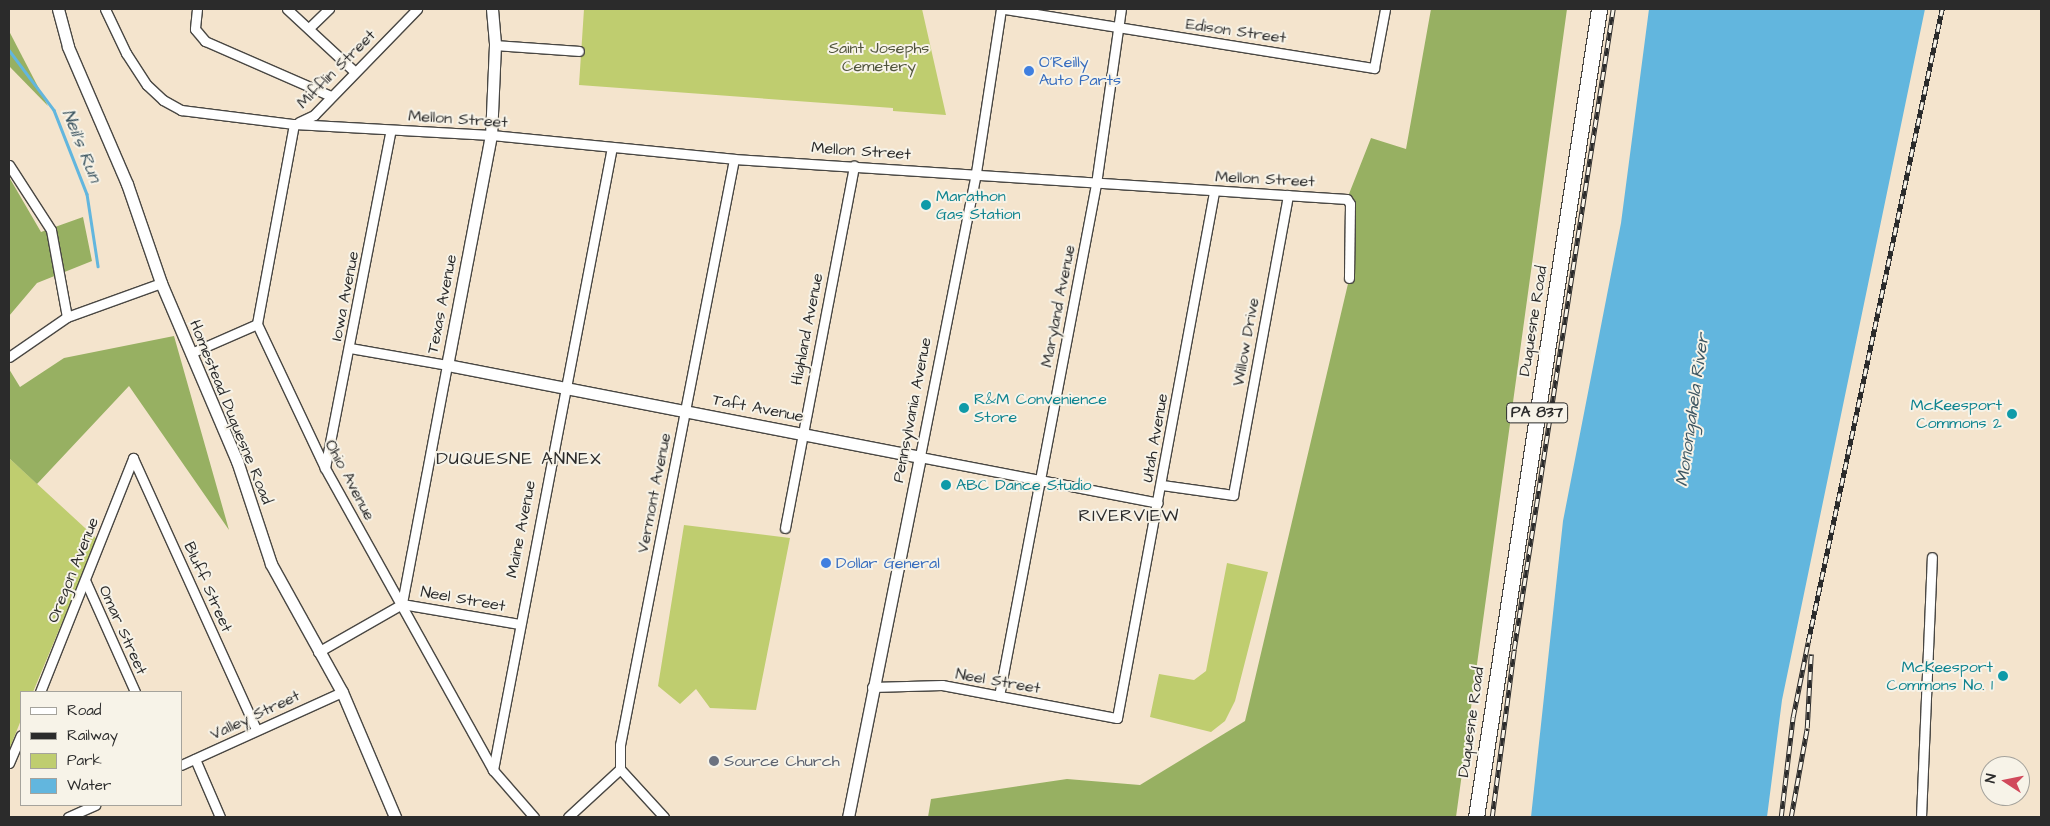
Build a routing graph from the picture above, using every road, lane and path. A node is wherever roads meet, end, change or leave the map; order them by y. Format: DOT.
graph roads {
  1 [pos="58,9"];
  2 [pos="105,9"];
  3 [pos="197,9"];
  4 [pos="287,9"];
  5 [pos="329,9"];
  6 [pos="417,9"];
  7 [pos="492,9"];
  8 [pos="1003,9"];
  9 [pos="1121,9"];
  10 [pos="1385,9"];
  11 [pos="1599,9"];
  12 [pos="309,28"];
  13 [pos="1118,29"];
  14 [pos="494,45"];
  15 [pos="579,50"];
  16 [pos="354,71"];
  17 [pos="332,96"];
  18 [pos="294,124"];
  19 [pos="391,130"];
  20 [pos="491,135"];
  21 [pos="612,147"];
  22 [pos="734,159"];
  23 [pos="9,165"];
  24 [pos="854,165"];
  25 [pos="976,173"];
  26 [pos="1096,184"];
  27 [pos="1214,192"];
  28 [pos="1288,195"];
  29 [pos="1349,278"];
  30 [pos="161,283"];
  31 [pos="67,317"];
  32 [pos="257,324"];
  33 [pos="350,348"];
  34 [pos="191,353"];
  35 [pos="9,357"];
  36 [pos="447,365"];
  37 [pos="564,388"];
  38 [pos="685,410"];
  39 [pos="803,433"];
  40 [pos="920,457"];
  41 [pos="134,458"];
  42 [pos="325,468"];
  43 [pos="1041,479"];
  44 [pos="1162,485"];
  45 [pos="1158,502"];
  46 [pos="785,528"];
  47 [pos="1932,557"];
  48 [pos="85,580"];
  49 [pos="402,604"];
  50 [pos="518,624"];
  51 [pos="318,652"];
  52 [pos="872,686"];
  53 [pos="40,691"];
  54 [pos="134,691"];
  55 [pos="342,692"];
  56 [pos="999,696"];
  57 [pos="1117,718"];
  58 [pos="256,729"];
  59 [pos="20,737"];
  60 [pos="195,760"];
  61 [pos="9,763"];
  62 [pos="182,765"];
  63 [pos="620,769"];
  64 [pos="493,770"];
  65 [pos="90,806"];
  66 [pos="68,817"];
  67 [pos="220,817"];
  68 [pos="395,817"];
  69 [pos="534,817"];
  70 [pos="568,817"];
  71 [pos="664,817"];
  72 [pos="848,817"];
  73 [pos="1476,817"];
  74 [pos="1921,817"];
  1 -- 30 [label="street, Homestead Duquesne Road"];
  2 -- 18 [label="street, Mellon Street"];
  3 -- 17 [label="street"];
  4 -- 12 [label="street"];
  5 -- 12 [label="street"];
  6 -- 16 [label="street, Mifflin Street"];
  7 -- 14 [label="street, Texas Avenue"];
  8 -- 13 [label="street, Edison Street"];
  8 -- 25 [label="street, Pennsylvania Avenue"];
  9 -- 13 [label="street, Maryland Avenue"];
  10 -- 13 [label="street, Edison Street"];
  11 -- 73 [label="main road, Duquesne Road / PA 837"];
  12 -- 16 [label="street"];
  13 -- 26 [label="street, Maryland Avenue"];
  14 -- 15 [label="street"];
  14 -- 20 [label="street, Texas Avenue"];
  16 -- 17 [label="street, Mifflin Street"];
  17 -- 18 [label="street, Mifflin Street"];
  18 -- 19 [label="street, Mellon Street"];
  18 -- 32 [label="street"];
  19 -- 20 [label="street, Mellon Street"];
  19 -- 33 [label="street, Iowa Avenue"];
  20 -- 21 [label="street, Mellon Street"];
  20 -- 36 [label="street, Texas Avenue"];
  21 -- 22 [label="street, Mellon Street"];
  21 -- 37 [label="street, Maine Avenue"];
  22 -- 24 [label="street, Mellon Street"];
  22 -- 38 [label="street, Vermont Avenue"];
  23 -- 31 [label="street"];
  24 -- 25 [label="street, Mellon Street"];
  24 -- 39 [label="street, Highland Avenue"];
  25 -- 26 [label="street, Mellon Street"];
  25 -- 40 [label="street, Pennsylvania Avenue"];
  26 -- 27 [label="street, Mellon Street"];
  26 -- 43 [label="street, Maryland Avenue"];
  27 -- 28 [label="street, Mellon Street"];
  27 -- 44 [label="street, Utah Avenue"];
  28 -- 29 [label="street, Mellon Street"];
  28 -- 44 [label="street, Willow Drive"];
  30 -- 31 [label="street"];
  30 -- 34 [label="street, Homestead Duquesne Road"];
  31 -- 35 [label="street"];
  32 -- 34 [label="street"];
  32 -- 42 [label="street, Ohio Avenue"];
  33 -- 36 [label="street, Taft Avenue"];
  33 -- 42 [label="street, Iowa Avenue"];
  34 -- 51 [label="street, Homestead Duquesne Road"];
  36 -- 37 [label="street, Taft Avenue"];
  36 -- 49 [label="street, Texas Avenue"];
  37 -- 38 [label="street, Taft Avenue"];
  37 -- 50 [label="street, Maine Avenue"];
  38 -- 39 [label="street, Taft Avenue"];
  38 -- 63 [label="street, Vermont Avenue"];
  39 -- 40 [label="street, Taft Avenue"];
  39 -- 46 [label="street, Highland Avenue"];
  40 -- 43 [label="street, Taft Avenue"];
  40 -- 52 [label="street, Pennsylvania Avenue"];
  41 -- 48 [label="street, Oregon Avenue"];
  41 -- 58 [label="street, Bluff Street"];
  42 -- 49 [label="street, Ohio Avenue"];
  43 -- 45 [label="street, Taft Avenue"];
  43 -- 56 [label="street, Maryland Avenue"];
  44 -- 45 [label="street, Utah Avenue"];
  45 -- 57 [label="street, Utah Avenue"];
  47 -- 74 [label="street"];
  48 -- 53 [label="street, Oregon Avenue"];
  48 -- 54 [label="street, Omar Street"];
  49 -- 50 [label="street, Neel Street"];
  49 -- 51 [label="street"];
  49 -- 64 [label="street, Ohio Avenue"];
  50 -- 64 [label="street, Maine Avenue"];
  51 -- 55 [label="street, Homestead Duquesne Road"];
  52 -- 56 [label="street, Neel Street"];
  52 -- 72 [label="street, Pennsylvania Avenue"];
  55 -- 58 [label="street, Valley Street"];
  55 -- 68 [label="street, Homestead Duquesne Road"];
  56 -- 57 [label="street, Neel Street"];
  58 -- 60 [label="street, Valley Street"];
  59 -- 61 [label="street"];
  60 -- 62 [label="street, Valley Street"];
  60 -- 67 [label="street"];
  63 -- 70 [label="street"];
  63 -- 71 [label="street"];
  64 -- 69 [label="street, Ohio Avenue"];
  65 -- 66 [label="street"];
}
